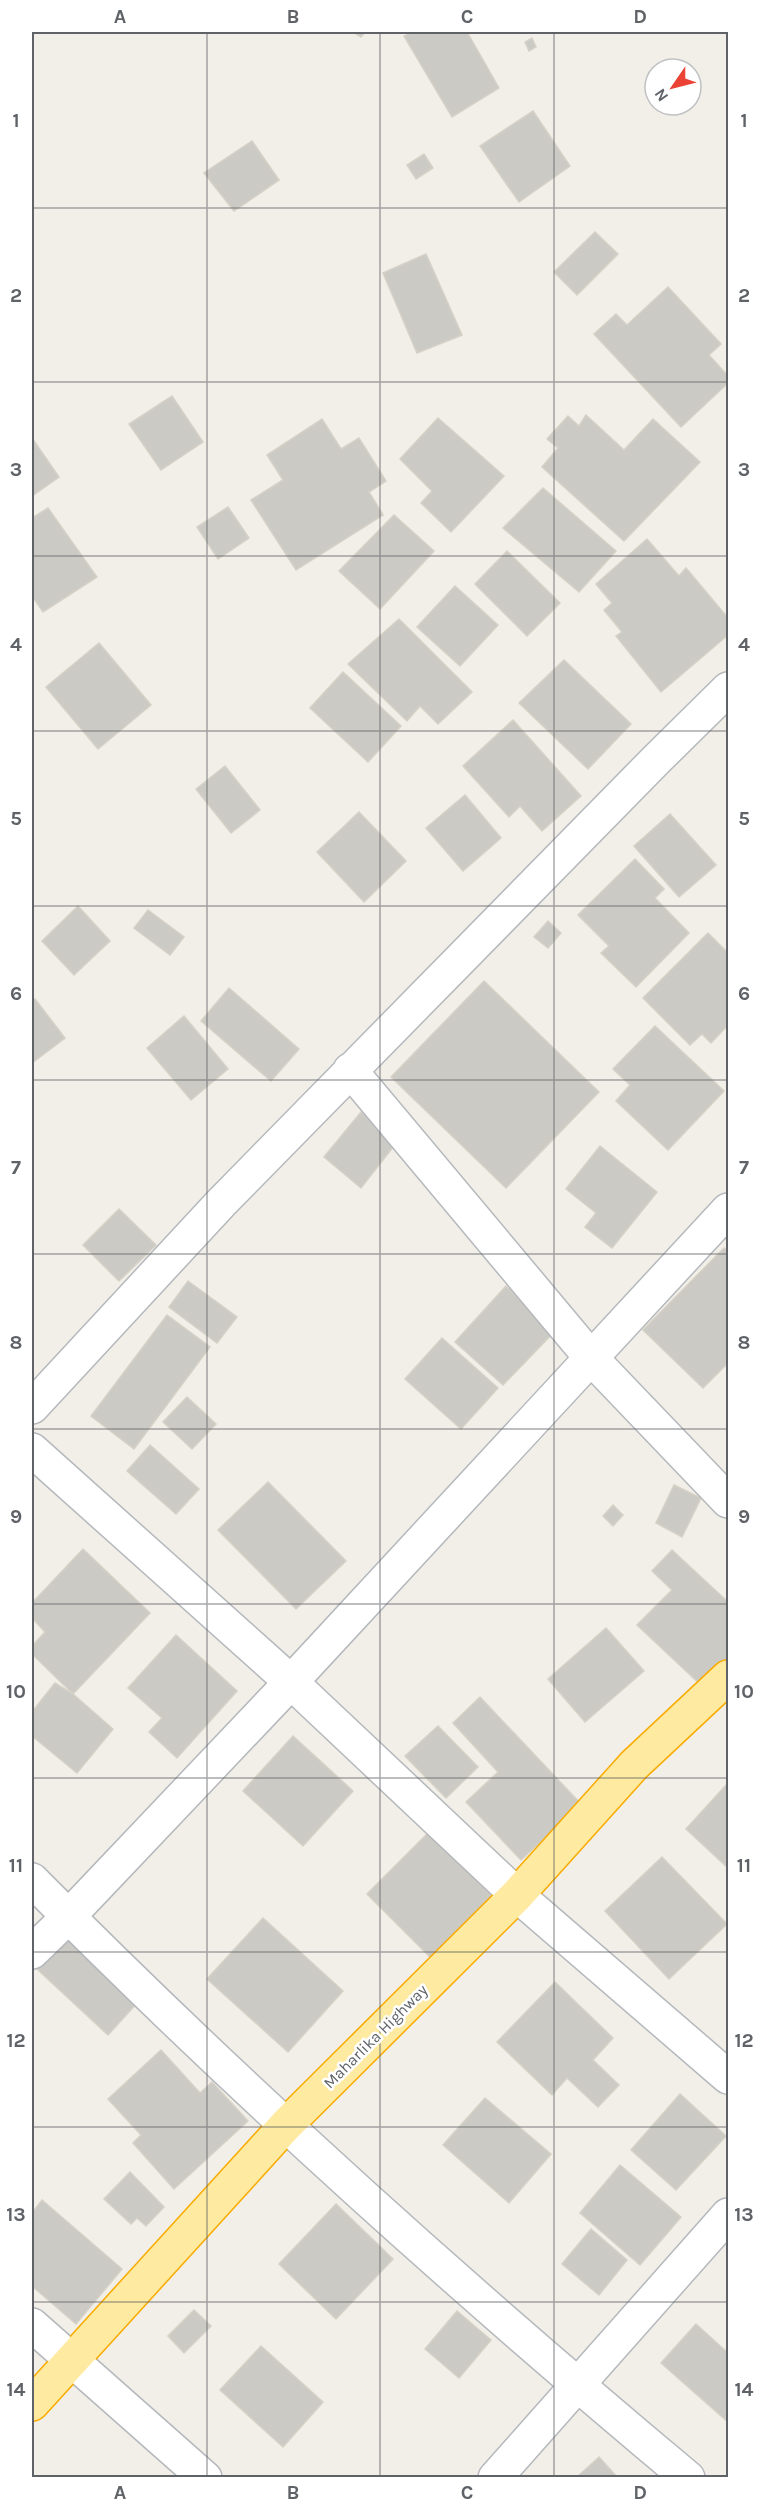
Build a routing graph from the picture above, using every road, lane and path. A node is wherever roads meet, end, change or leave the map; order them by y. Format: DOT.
graph roads {
  1 [pos="729,689"];
  2 [pos="350,1070"];
  3 [pos="729,1210"];
  4 [pos="592,1359"];
  5 [pos="32,1407"];
  6 [pos="32,1450"];
  7 [pos="729,1501"];
  8 [pos="729,1677"];
  9 [pos="291,1682"];
  10 [pos="32,1880"];
  11 [pos="517,1895"];
  12 [pos="68,1917"];
  13 [pos="32,1952"];
  14 [pos="729,2077"];
  15 [pos="286,2125"];
  16 [pos="729,2215"];
  17 [pos="32,2325"];
  18 [pos="73,2361"];
  19 [pos="577,2385"];
  20 [pos="32,2404"];
  21 [pos="205,2478"];
  22 [pos="495,2478"];
  23 [pos="688,2478"];
  1 -- 2 [label="street"];
  2 -- 4 [label="street"];
  2 -- 5 [label="street"];
  3 -- 4 [label="street"];
  4 -- 7 [label="street"];
  4 -- 9 [label="street"];
  6 -- 9 [label="street"];
  8 -- 11 [label="highway, Maharlika Highway"];
  9 -- 11 [label="street"];
  9 -- 12 [label="street"];
  10 -- 12 [label="street"];
  11 -- 14 [label="street"];
  11 -- 15 [label="highway, Maharlika Highway"];
  12 -- 13 [label="street"];
  12 -- 15 [label="street"];
  15 -- 18 [label="highway, Maharlika Highway"];
  15 -- 19 [label="street"];
  16 -- 19 [label="street"];
  17 -- 18 [label="street"];
  18 -- 20 [label="highway, Maharlika Highway"];
  18 -- 21 [label="street"];
  19 -- 22 [label="street"];
  19 -- 23 [label="street"];
}
